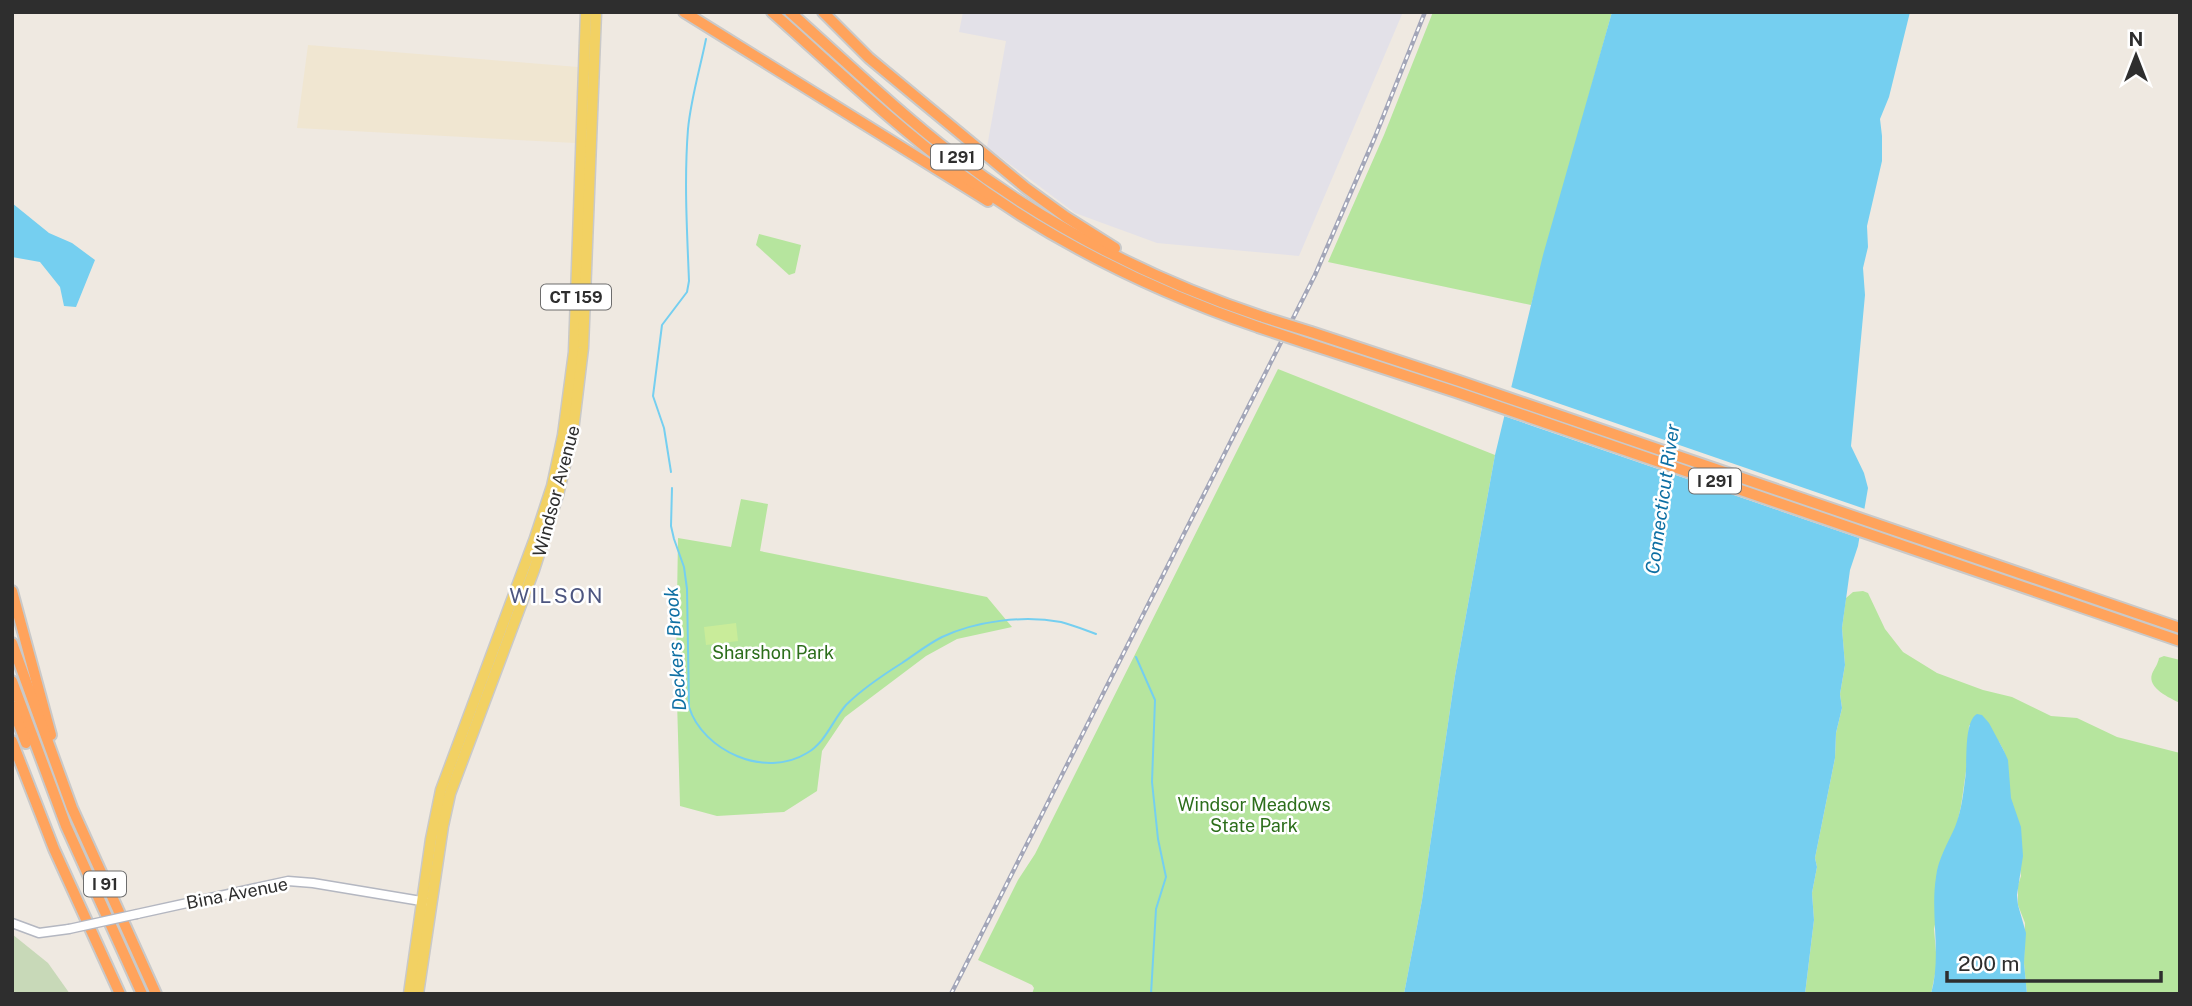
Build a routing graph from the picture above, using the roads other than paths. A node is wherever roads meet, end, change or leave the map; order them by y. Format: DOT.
graph roads {
  1 [pos="586,12"];
  2 [pos="596,12"];
  3 [pos="684,12"];
  4 [pos="772,12"];
  5 [pos="790,12"];
  6 [pos="823,12"];
  7 [pos="588,108"];
  8 [pos="1052,234"];
  9 [pos="1146,270"];
  10 [pos="1261,322"];
  11 [pos="1974,564"];
  12 [pos="12,591"];
  13 [pos="2180,628"];
  14 [pos="2180,641"];
  15 [pos="12,643"];
  16 [pos="12,681"];
  17 [pos="12,706"];
  18 [pos="12,741"];
  19 [pos="58,772"];
  20 [pos="427,902"];
  21 [pos="12,923"];
  22 [pos="120,994"];
  23 [pos="134,994"];
  24 [pos="142,994"];
  25 [pos="156,994"];
  26 [pos="409,994"];
  27 [pos="418,994"];
  1 -- 7 [label="main road, Windsor Avenue / CT 159"];
  2 -- 7 [label="main road, Windsor Avenue / CT 159"];
  3 -- 8 [label="highway"];
  4 -- 8 [label="highway, I 291"];
  5 -- 9 [label="highway, I 291"];
  6 -- 9 [label="highway"];
  7 -- 20 [label="main road, Windsor Avenue / CT 159"];
  8 -- 10 [label="highway, I 291"];
  9 -- 10 [label="highway, I 291"];
  10 -- 11 [label="highway, I 291, bridge"];
  11 -- 13 [label="highway, I 291"];
  11 -- 14 [label="highway, I 291"];
  12 -- 19 [label="highway"];
  15 -- 19 [label="highway, I 91"];
  16 -- 24 [label="highway"];
  17 -- 23 [label="highway"];
  18 -- 22 [label="highway, I 91"];
  19 -- 25 [label="highway, I 91"];
  20 -- 21 [label="street, Bina Avenue, bridge"];
  20 -- 26 [label="main road, Windsor Avenue / CT 159"];
  20 -- 27 [label="main road, Windsor Avenue / CT 159"];
}
